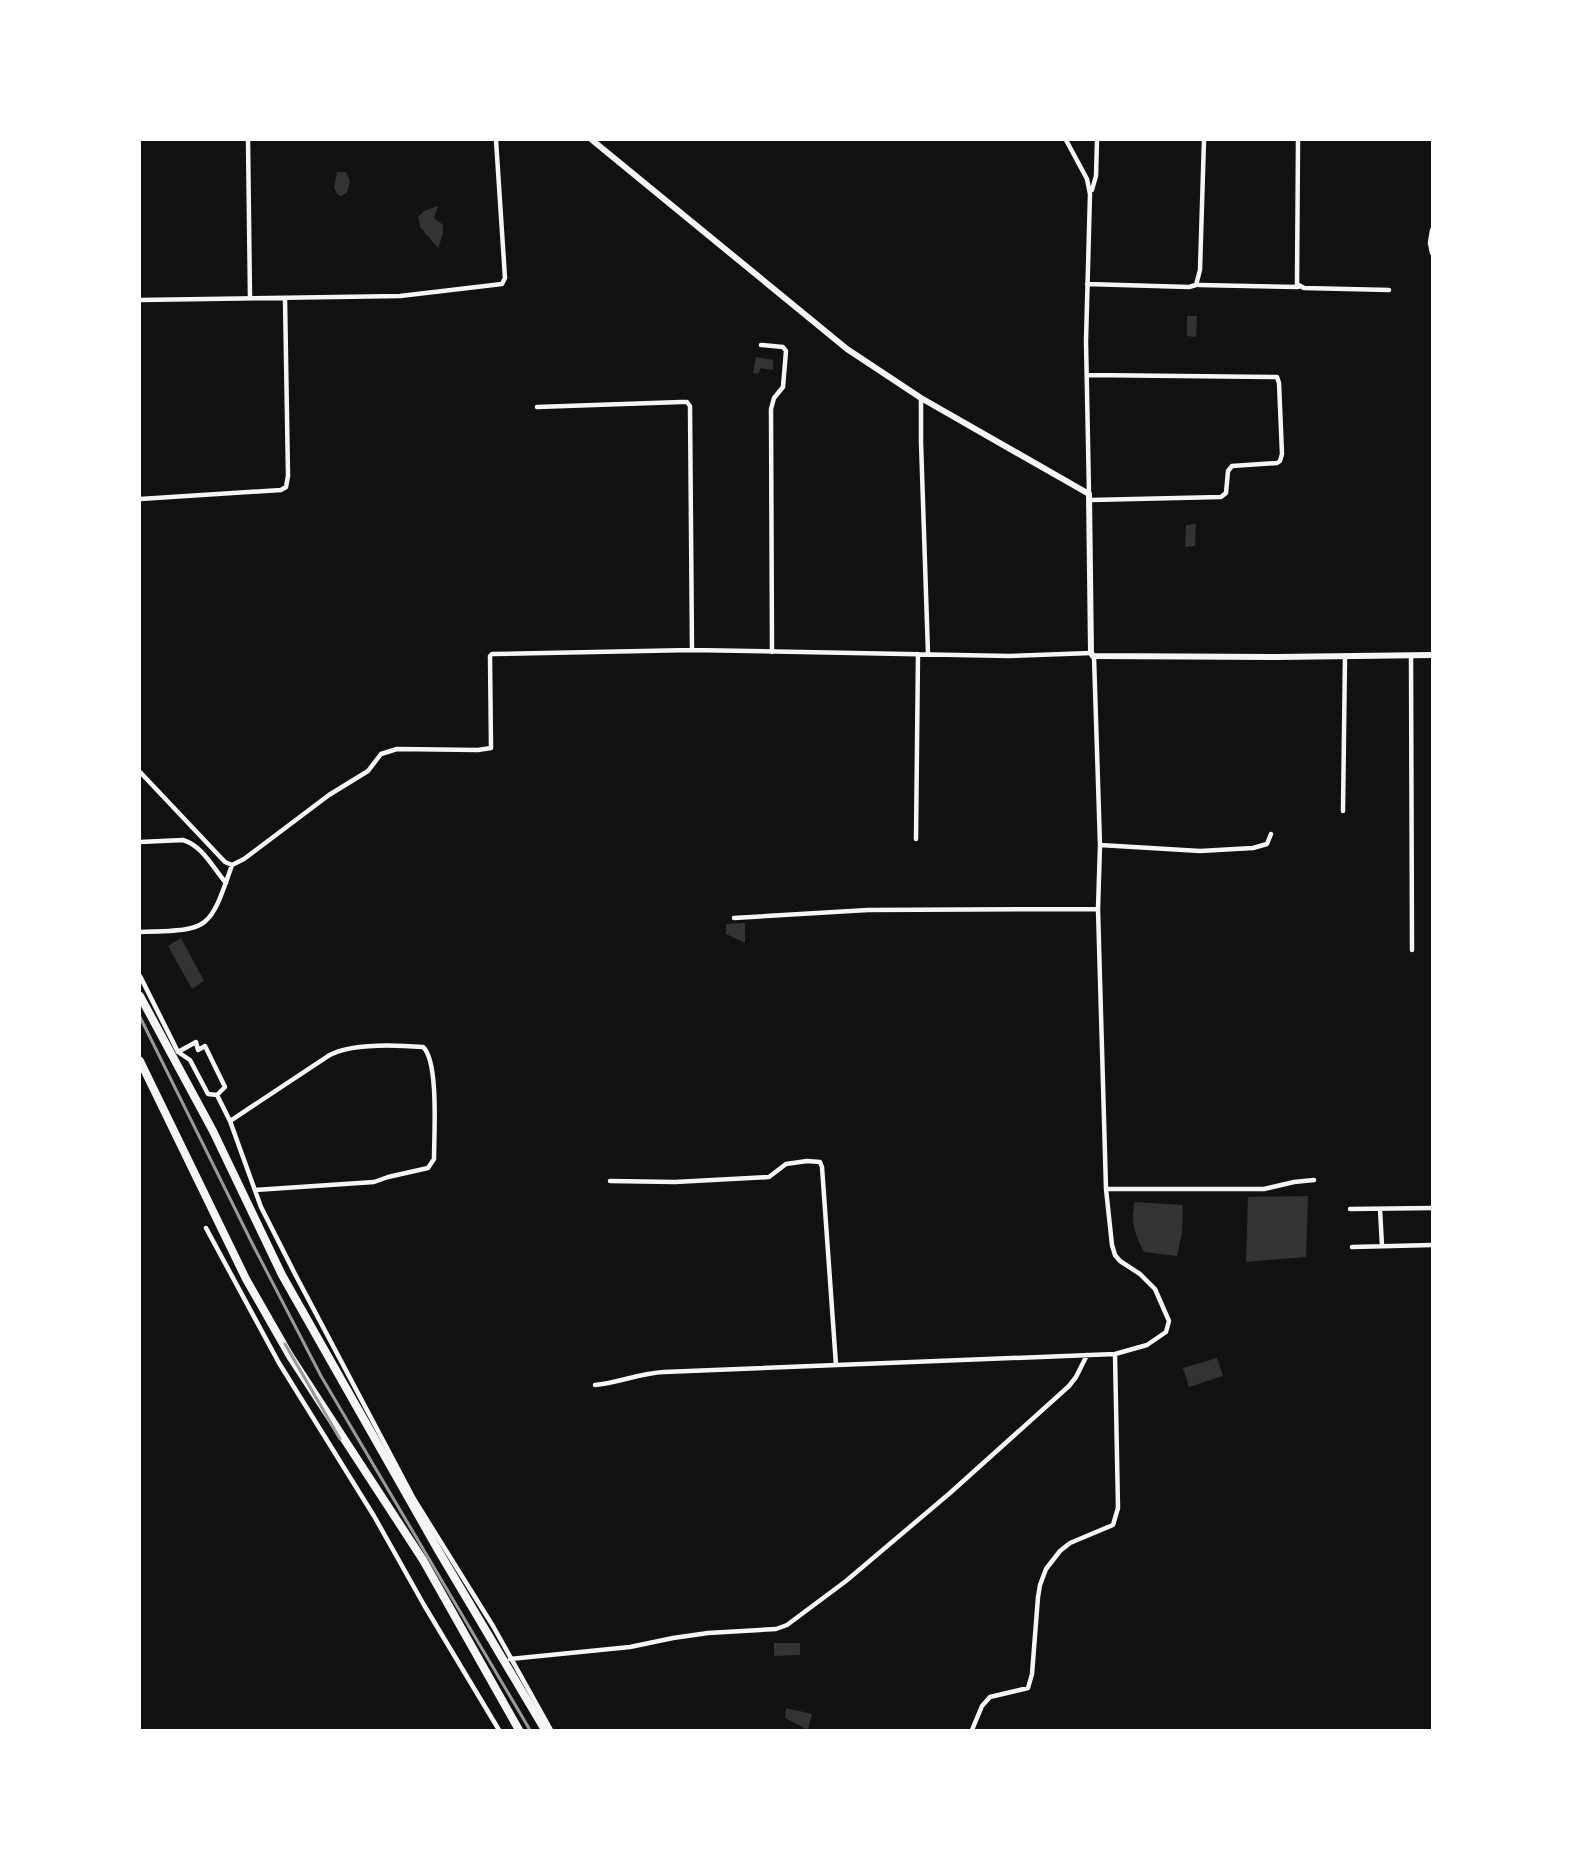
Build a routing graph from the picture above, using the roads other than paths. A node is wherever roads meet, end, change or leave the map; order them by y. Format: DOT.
graph roads {
  1 [pos="248,140"];
  2 [pos="496,140"];
  3 [pos="592,140"];
  4 [pos="1066,140"];
  5 [pos="1097,140"];
  6 [pos="1204,140"];
  7 [pos="1298,140"];
  8 [pos="1090,194"];
  9 [pos="1432,230"];
  10 [pos="1432,253"];
  11 [pos="1087,284"];
  12 [pos="1199,285"];
  13 [pos="1299,286"];
  14 [pos="1389,290"];
  15 [pos="250,298"];
  16 [pos="285,298"];
  17 [pos="140,300"];
  18 [pos="760,345"];
  19 [pos="1088,375"];
  20 [pos="921,398"];
  21 [pos="537,406"];
  22 [pos="1090,497"];
  23 [pos="140,500"];
  24 [pos="692,650"];
  25 [pos="772,652"];
  26 [pos="918,654"];
  27 [pos="928,654"];
  28 [pos="1093,655"];
  29 [pos="1411,655"];
  30 [pos="1432,655"];
  31 [pos="1345,656"];
  32 [pos="140,772"];
  33 [pos="1344,811"];
  34 [pos="1271,834"];
  35 [pos="916,839"];
  36 [pos="140,842"];
  37 [pos="1100,845"];
  38 [pos="232,865"];
  39 [pos="226,883"];
  40 [pos="1098,909"];
  41 [pos="734,918"];
  42 [pos="140,932"];
  43 [pos="1412,950"];
  44 [pos="140,976"];
  45 [pos="140,996"];
  46 [pos="178,1052"];
  47 [pos="140,1061"];
  48 [pos="216,1095"];
  49 [pos="230,1121"];
  50 [pos="1314,1180"];
  51 [pos="610,1182"];
  52 [pos="1106,1189"];
  53 [pos="255,1190"];
  54 [pos="1432,1208"];
  55 [pos="1350,1209"];
  56 [pos="1380,1209"];
  57 [pos="206,1228"];
  58 [pos="1432,1245"];
  59 [pos="1382,1246"];
  60 [pos="1352,1247"];
  61 [pos="1114,1354"];
  62 [pos="1087,1355"];
  63 [pos="836,1365"];
  64 [pos="595,1385"];
  65 [pos="510,1659"];
  66 [pos="499,1731"];
  67 [pos="519,1731"];
  68 [pos="545,1731"];
  69 [pos="551,1731"];
  70 [pos="972,1731"];
  1 -- 15 [label="street"];
  2 -- 16 [label="street"];
  3 -- 20 [label="street"];
  4 -- 8 [label="street"];
  5 -- 8 [label="street"];
  6 -- 11 [label="street"];
  7 -- 13 [label="street"];
  8 -- 11 [label="street"];
  9 -- 10 [label="street"];
  11 -- 19 [label="street"];
  12 -- 13 [label="street"];
  13 -- 14 [label="street"];
  15 -- 16 [label="street"];
  15 -- 17 [label="street"];
  16 -- 23 [label="street"];
  18 -- 25 [label="street"];
  19 -- 22 [label="street"];
  19 -- 22 [label="street"];
  20 -- 22 [label="street"];
  20 -- 27 [label="street"];
  21 -- 24 [label="street"];
  22 -- 28 [label="street"];
  24 -- 25 [label="street"];
  24 -- 38 [label="street"];
  25 -- 26 [label="street"];
  26 -- 27 [label="street"];
  26 -- 35 [label="street"];
  27 -- 28 [label="street"];
  28 -- 31 [label="street"];
  28 -- 37 [label="street"];
  29 -- 30 [label="street"];
  29 -- 31 [label="street"];
  29 -- 43 [label="street"];
  31 -- 33 [label="street"];
  32 -- 38 [label="street"];
  34 -- 37 [label="street"];
  36 -- 39 [label="street"];
  37 -- 40 [label="street"];
  38 -- 39 [label="street"];
  39 -- 42 [label="street"];
  40 -- 41 [label="street"];
  40 -- 52 [label="street"];
  44 -- 46 [label="street"];
  45 -- 68 [label="highway"];
  46 -- 48 [label="street"];
  46 -- 48 [label="street"];
  47 -- 67 [label="highway"];
  48 -- 49 [label="street"];
  49 -- 53 [label="street"];
  49 -- 53 [label="street"];
  50 -- 52 [label="street"];
  51 -- 63 [label="street"];
  52 -- 61 [label="street"];
  53 -- 65 [label="street"];
  54 -- 56 [label="street"];
  55 -- 56 [label="street"];
  56 -- 59 [label="street"];
  57 -- 66 [label="street"];
  58 -- 59 [label="street"];
  59 -- 60 [label="street"];
  61 -- 62 [label="street"];
  61 -- 70 [label="street"];
  62 -- 63 [label="street"];
  62 -- 65 [label="street"];
  63 -- 64 [label="street"];
  65 -- 69 [label="street"];
}
